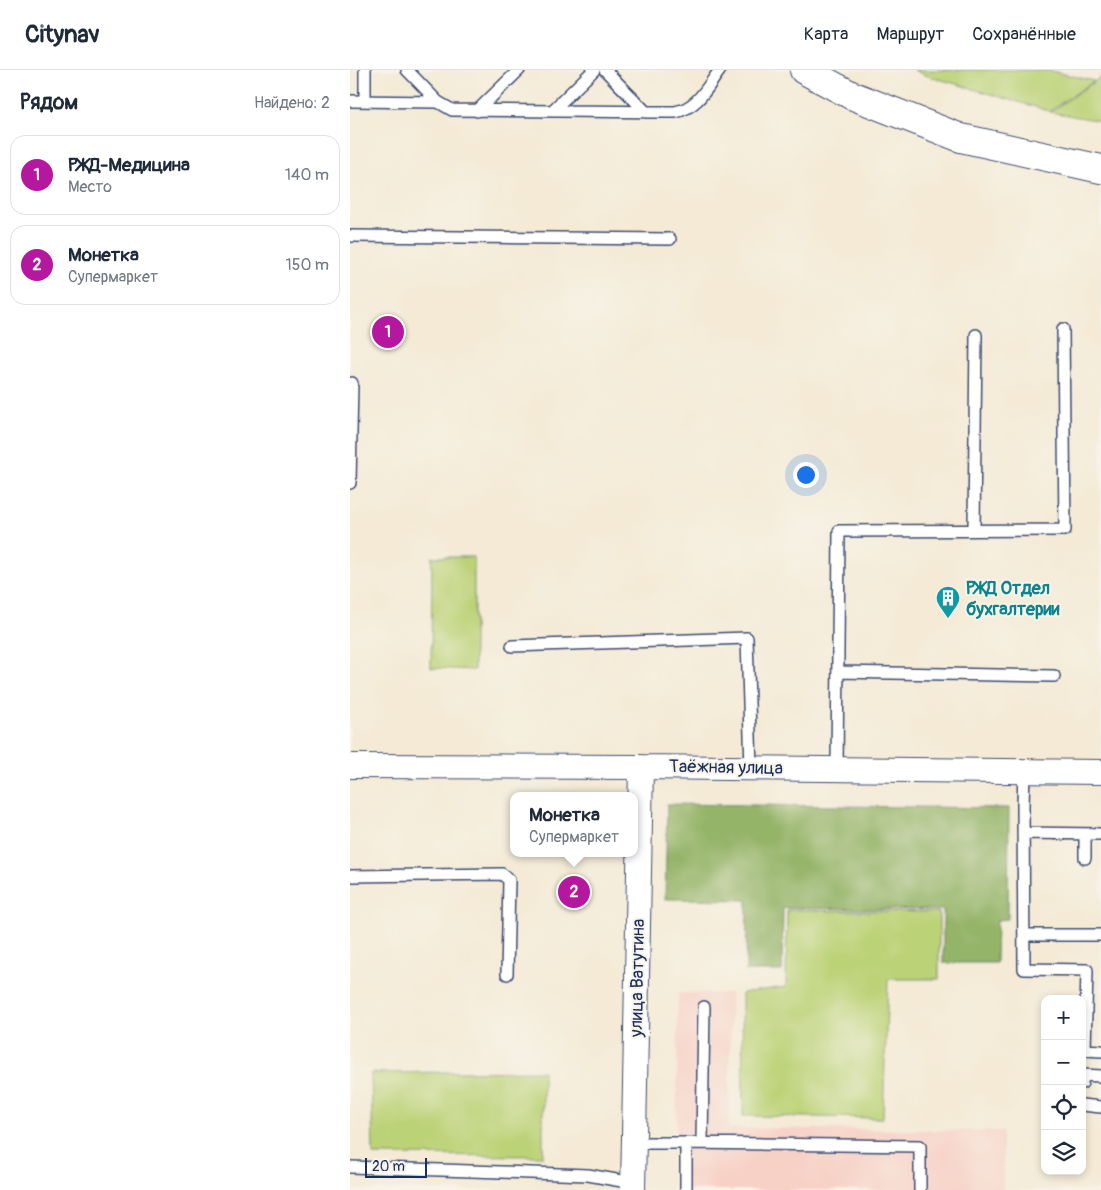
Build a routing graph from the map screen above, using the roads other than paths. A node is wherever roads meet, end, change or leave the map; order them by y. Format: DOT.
graph roads {
  1 [pos="365,70"];
  2 [pos="407,70"];
  3 [pos="519,70"];
  4 [pos="594,70"];
  5 [pos="605,70"];
  6 [pos="720,70"];
  7 [pos="804,70"];
  8 [pos="350,101"];
  9 [pos="365,101"];
  10 [pos="438,102"];
  11 [pos="478,111"];
  12 [pos="552,111"];
  13 [pos="646,112"];
  14 [pos="1101,169"];
  15 [pos="350,236"];
  16 [pos="670,239"];
  17 [pos="1063,328"];
  18 [pos="976,335"];
  19 [pos="352,383"];
  20 [pos="350,483"];
  21 [pos="974,530"];
  22 [pos="512,646"];
  23 [pos="838,672"];
  24 [pos="1054,676"];
  25 [pos="350,766"];
  26 [pos="641,767"];
  27 [pos="751,768"];
  28 [pos="837,769"];
  29 [pos="1024,771"];
  30 [pos="1101,772"];
  31 [pos="1023,833"];
  32 [pos="1085,834"];
  33 [pos="1101,834"];
  34 [pos="1085,858"];
  35 [pos="350,876"];
  36 [pos="1024,935"];
  37 [pos="1101,935"];
  38 [pos="507,974"];
  39 [pos="704,1007"];
  40 [pos="1101,1051"];
  41 [pos="1086,1075"];
  42 [pos="1101,1076"];
  43 [pos="1086,1106"];
  44 [pos="1101,1106"];
  45 [pos="634,1142"];
  46 [pos="686,1143"];
  47 [pos="702,1143"];
  48 [pos="350,1167"];
  49 [pos="633,1187"];
  50 [pos="686,1190"];
  51 [pos="920,1190"];
  1 -- 9 [label="lane"];
  2 -- 10 [label="lane"];
  3 -- 11 [label="lane"];
  4 -- 12 [label="lane"];
  5 -- 13 [label="lane"];
  6 -- 13 [label="lane"];
  7 -- 14 [label="main road"];
  8 -- 9 [label="lane"];
  9 -- 10 [label="lane"];
  10 -- 11 [label="lane"];
  11 -- 12 [label="lane"];
  12 -- 13 [label="lane"];
  15 -- 16 [label="lane"];
  17 -- 21 [label="lane"];
  18 -- 21 [label="lane"];
  19 -- 20 [label="lane"];
  21 -- 23 [label="lane"];
  22 -- 27 [label="lane"];
  23 -- 24 [label="lane"];
  23 -- 28 [label="lane"];
  25 -- 26 [label="street, Таёжная улица"];
  26 -- 27 [label="street, Таёжная улица"];
  26 -- 45 [label="street, улица Ватутина"];
  27 -- 28 [label="street, Таёжная улица"];
  28 -- 29 [label="street, Таёжная улица"];
  29 -- 30 [label="street, Таёжная улица"];
  29 -- 31 [label="lane"];
  31 -- 32 [label="lane"];
  31 -- 36 [label="lane"];
  32 -- 33 [label="lane"];
  32 -- 34 [label="lane"];
  35 -- 38 [label="lane"];
  36 -- 37 [label="lane"];
  36 -- 40 [label="lane"];
  39 -- 47 [label="lane"];
  41 -- 42 [label="lane"];
  43 -- 44 [label="lane"];
  45 -- 46 [label="lane"];
  45 -- 49 [label="street, улица Ватутина"];
  46 -- 47 [label="lane"];
  46 -- 50 [label="lane"];
  47 -- 51 [label="lane"];
  48 -- 49 [label="lane"];
}
